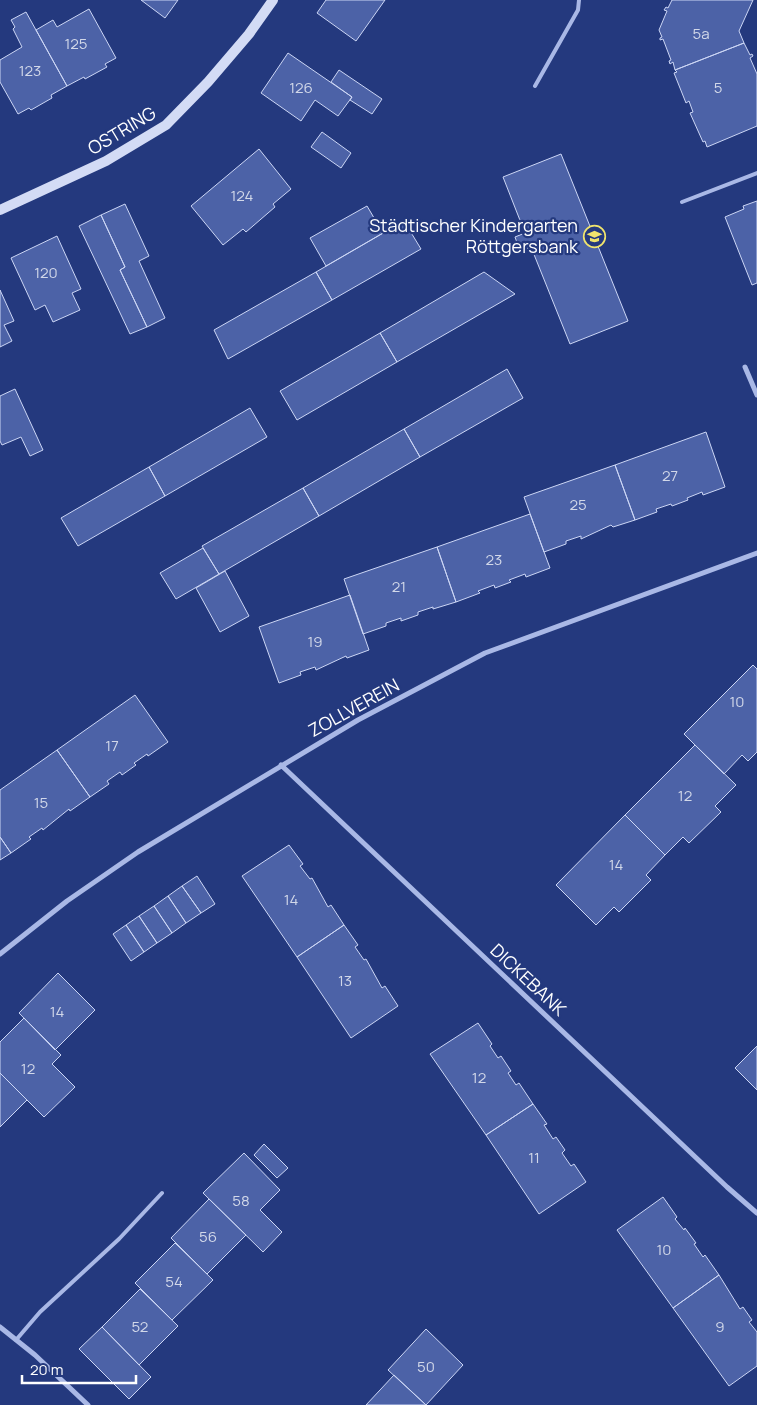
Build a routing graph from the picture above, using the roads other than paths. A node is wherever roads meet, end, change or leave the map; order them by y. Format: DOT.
graph roads {
  1 [pos="273,0"];
  2 [pos="579,0"];
  3 [pos="535,86"];
  4 [pos="757,173"];
  5 [pos="682,202"];
  6 [pos="0,210"];
  7 [pos="745,367"];
  8 [pos="757,395"];
  9 [pos="757,553"];
  10 [pos="281,764"];
  11 [pos="0,954"];
  12 [pos="162,1193"];
  13 [pos="757,1213"];
  14 [pos="0,1327"];
  15 [pos="16,1340"];
  16 [pos="88,1405"];
  1 -- 6 [label="street, OSTRING"];
  2 -- 3 [label="lane"];
  4 -- 5 [label="lane"];
  7 -- 8 [label="street"];
  9 -- 10 [label="street, ZOLLVEREIN"];
  10 -- 11 [label="street, ZOLLVEREIN"];
  10 -- 13 [label="street, DICKEBANK"];
  12 -- 15 [label="lane"];
  14 -- 15 [label="street"];
  15 -- 16 [label="street"];
}
